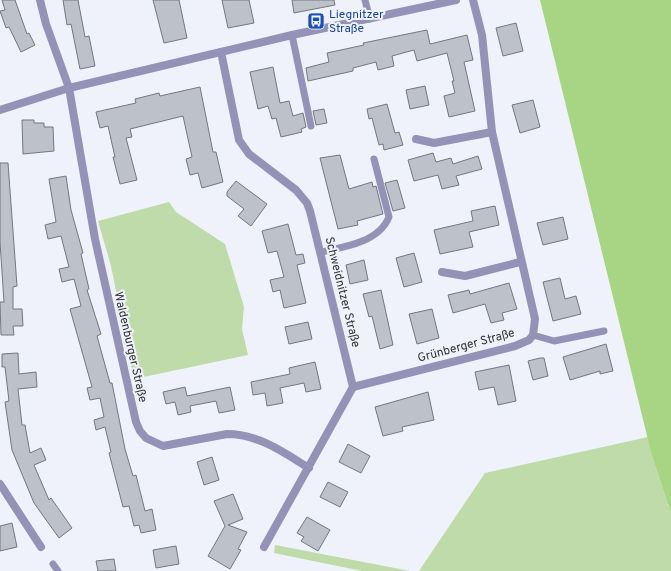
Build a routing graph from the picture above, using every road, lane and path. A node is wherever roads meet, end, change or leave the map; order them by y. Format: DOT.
graph roads {
  1 [pos="40,0"];
  2 [pos="365,0"];
  3 [pos="456,0"];
  4 [pos="473,0"];
  5 [pos="370,18"];
  6 [pos="292,35"];
  7 [pos="221,52"];
  8 [pos="69,88"];
  9 [pos="0,110"];
  10 [pos="311,126"];
  11 [pos="492,132"];
  12 [pos="416,139"];
  13 [pos="374,159"];
  14 [pos="321,252"];
  15 [pos="520,262"];
  16 [pos="442,272"];
  17 [pos="604,331"];
  18 [pos="533,335"];
  19 [pos="353,386"];
  20 [pos="309,468"];
  21 [pos="1,487"];
  22 [pos="41,547"];
  23 [pos="264,547"];
  24 [pos="53,564"];
  25 [pos="58,571"];
  1 -- 8 [label="street, Waldenburger Straße"];
  2 -- 5 [label="lane"];
  3 -- 5 [label="street"];
  4 -- 11 [label="street, Grünberger Straße"];
  5 -- 6 [label="street"];
  6 -- 7 [label="street"];
  6 -- 10 [label="lane"];
  7 -- 8 [label="street"];
  7 -- 14 [label="street, Schweidnitzer Straße"];
  8 -- 9 [label="street"];
  8 -- 20 [label="street, Waldenburger Straße"];
  11 -- 12 [label="street"];
  11 -- 15 [label="street, Grünberger Straße"];
  13 -- 14 [label="lane"];
  14 -- 19 [label="street, Schweidnitzer Straße"];
  15 -- 16 [label="street"];
  15 -- 18 [label="street, Grünberger Straße"];
  17 -- 18 [label="lane"];
  18 -- 19 [label="street, Grünberger Straße"];
  19 -- 20 [label="street"];
  20 -- 23 [label="street"];
  21 -- 22 [label="street"];
  24 -- 25 [label="lane"];
}
